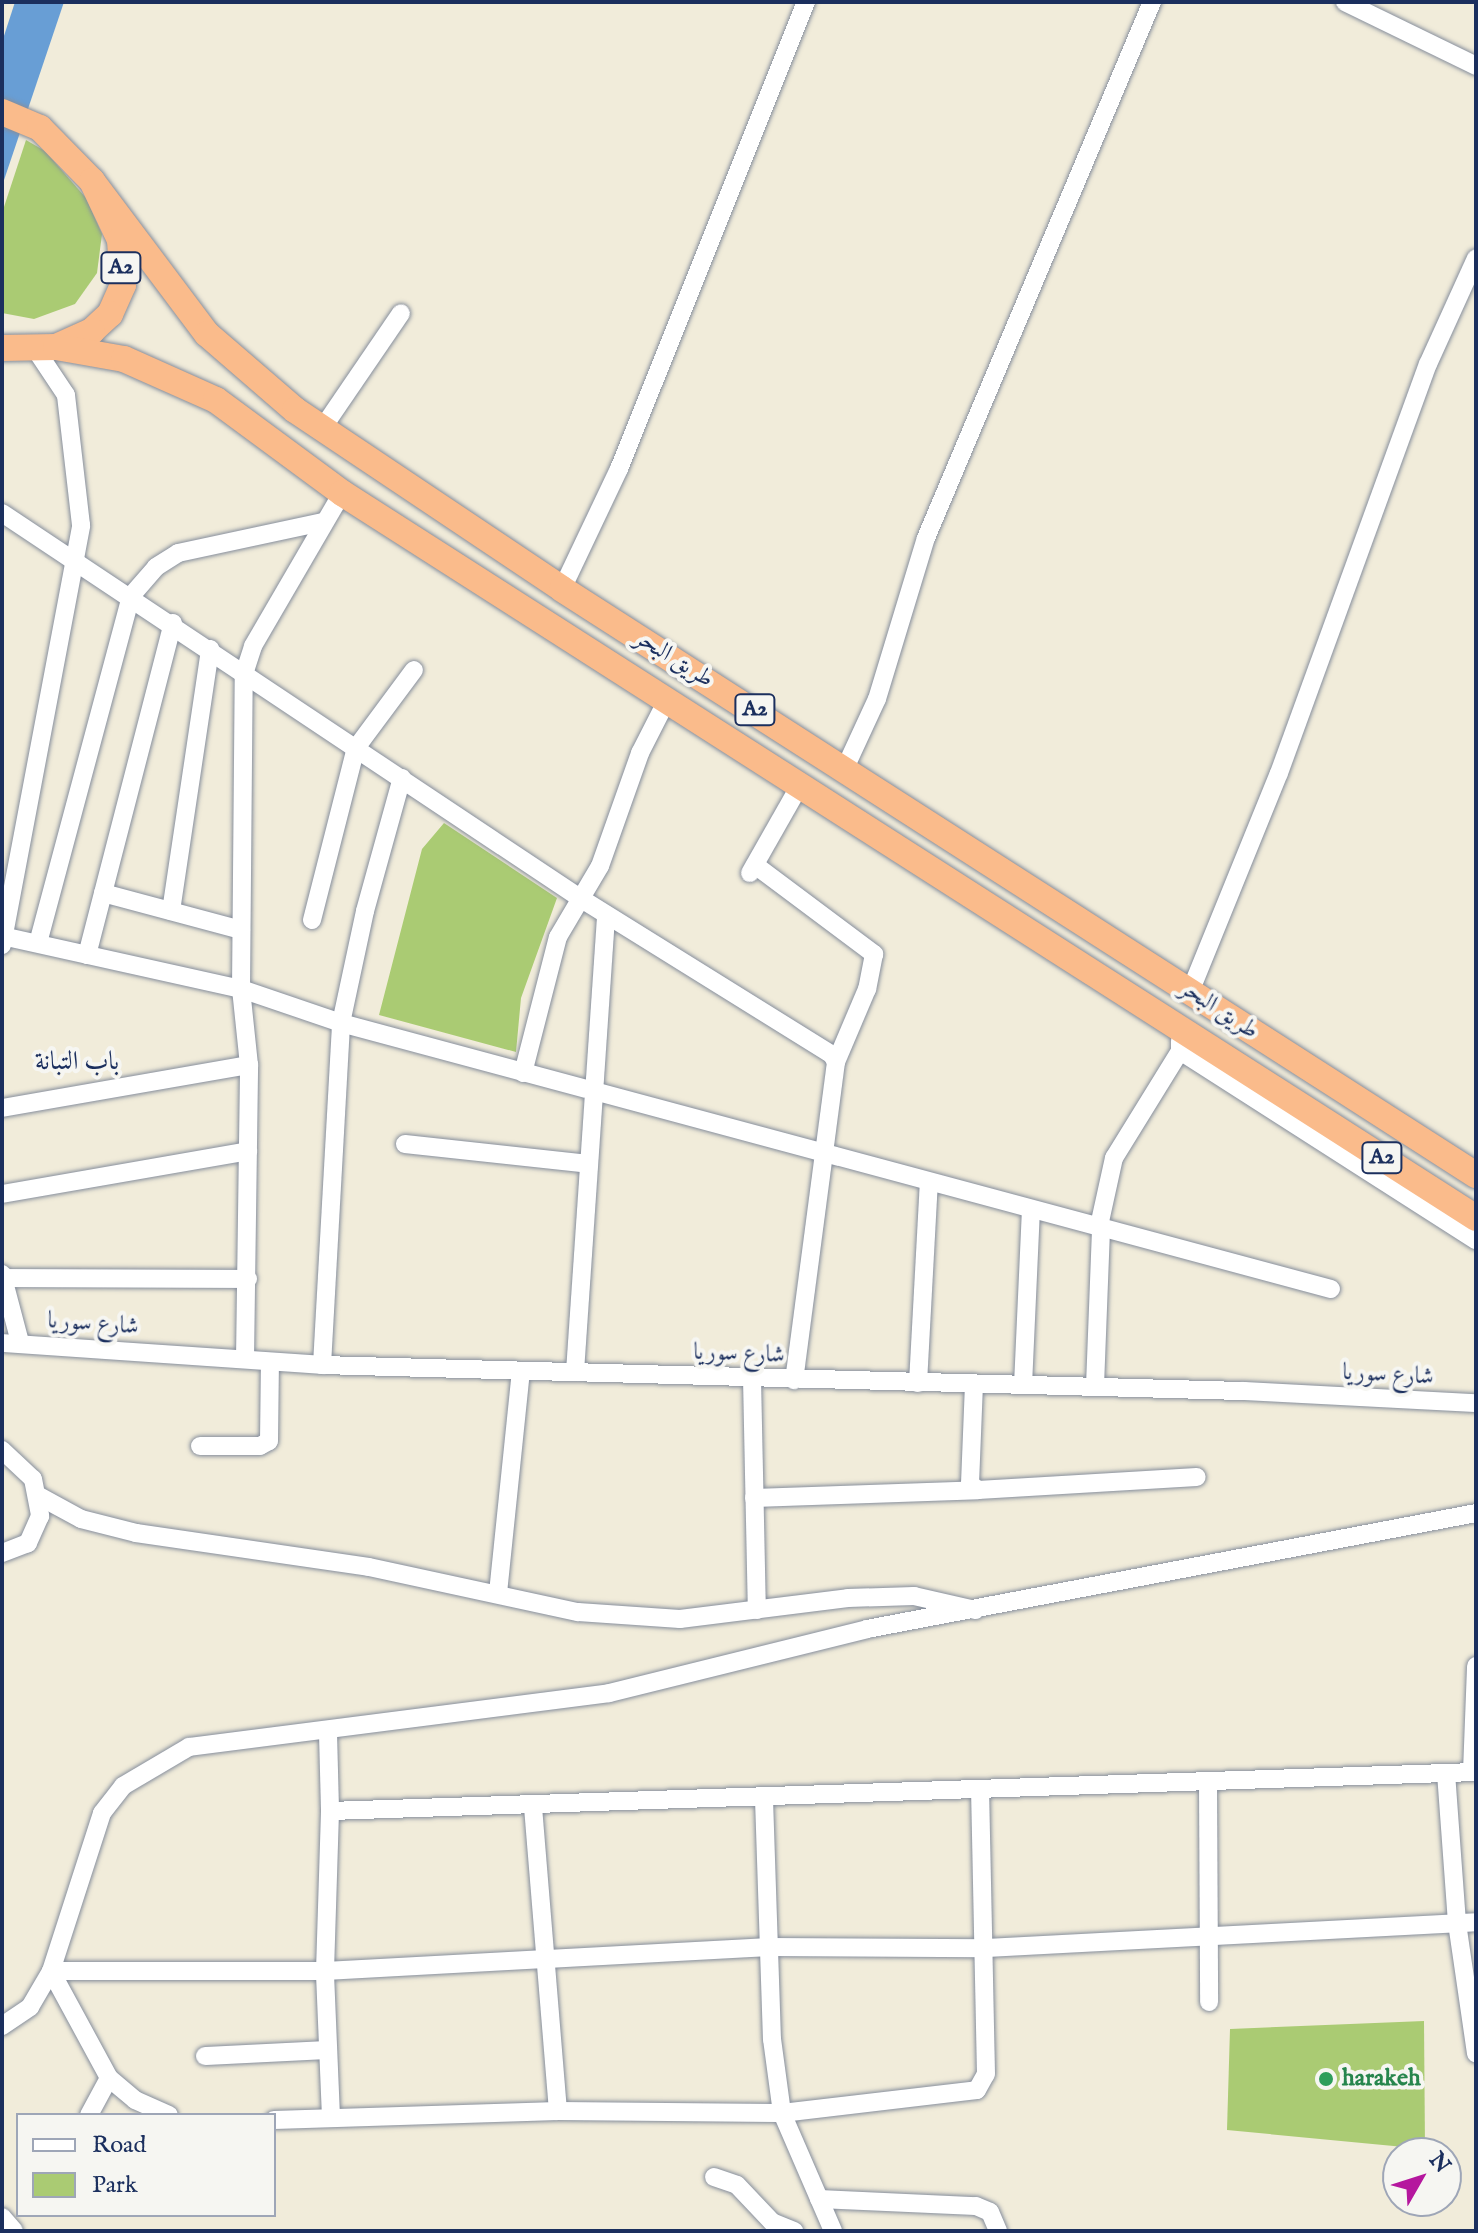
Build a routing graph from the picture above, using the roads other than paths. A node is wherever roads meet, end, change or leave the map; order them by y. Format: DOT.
graph roads {
  1 [pos="806,2"];
  2 [pos="1152,2"];
  3 [pos="1345,2"];
  4 [pos="1476,66"];
  5 [pos="2,112"];
  6 [pos="92,181"];
  7 [pos="1476,258"];
  8 [pos="401,313"];
  9 [pos="45,347"];
  10 [pos="2,348"];
  11 [pos="322,429"];
  12 [pos="342,493"];
  13 [pos="2,513"];
  14 [pos="323,522"];
  15 [pos="76,559"];
  16 [pos="562,589"];
  17 [pos="131,596"];
  18 [pos="173,623"];
  19 [pos="210,649"];
  20 [pos="414,670"];
  21 [pos="244,674"];
  22 [pos="668,698"];
  23 [pos="356,748"];
  24 [pos="846,766"];
  25 [pos="402,778"];
  26 [pos="800,785"];
  27 [pos="103,893"];
  28 [pos="580,898"];
  29 [pos="171,911"];
  30 [pos="606,915"];
  31 [pos="312,920"];
  32 [pos="241,930"];
  33 [pos="3,940"];
  34 [pos="38,943"];
  35 [pos="87,955"];
  36 [pos="241,989"];
  37 [pos="1190,992"];
  38 [pos="341,1023"];
  39 [pos="1181,1041"];
  40 [pos="836,1062"];
  41 [pos="249,1065"];
  42 [pos="523,1073"];
  43 [pos="594,1092"];
  44 [pos="2,1108"];
  45 [pos="405,1144"];
  46 [pos="248,1151"];
  47 [pos="824,1152"];
  48 [pos="589,1164"];
  49 [pos="1476,1175"];
  50 [pos="929,1182"];
  51 [pos="2,1194"];
  52 [pos="1031,1210"];
  53 [pos="1476,1218"];
  54 [pos="1100,1226"];
  55 [pos="1476,1240"];
  56 [pos="3,1276"];
  57 [pos="248,1279"];
  58 [pos="1331,1289"];
  59 [pos="11,1342"];
  60 [pos="245,1359"];
  61 [pos="270,1362"];
  62 [pos="322,1365"];
  63 [pos="521,1371"];
  64 [pos="575,1372"];
  65 [pos="752,1378"];
  66 [pos="794,1380"];
  67 [pos="918,1383"];
  68 [pos="974,1384"];
  69 [pos="1023,1385"];
  70 [pos="1095,1386"];
  71 [pos="1476,1403"];
  72 [pos="200,1446"];
  73 [pos="2,1450"];
  74 [pos="1197,1477"];
  75 [pos="978,1490"];
  76 [pos="37,1495"];
  77 [pos="754,1498"];
  78 [pos="1476,1513"];
  79 [pos="2,1553"];
  80 [pos="498,1593"];
  81 [pos="757,1610"];
  82 [pos="978,1611"];
  83 [pos="1476,1666"];
  84 [pos="328,1733"];
  85 [pos="1474,1772"];
  86 [pos="1446,1773"];
  87 [pos="1208,1782"];
  88 [pos="980,1791"];
  89 [pos="764,1799"];
  90 [pos="533,1807"];
  91 [pos="330,1811"];
  92 [pos="1476,1922"];
  93 [pos="1457,1923"];
  94 [pos="1210,1934"];
  95 [pos="769,1947"];
  96 [pos="986,1948"];
  97 [pos="543,1959"];
  98 [pos="51,1971"];
  99 [pos="325,1971"];
  100 [pos="1209,2002"];
  101 [pos="2,2026"];
  102 [pos="328,2050"];
  103 [pos="1476,2054"];
  104 [pos="205,2056"];
  105 [pos="109,2078"];
  106 [pos="558,2111"];
  107 [pos="90,2113"];
  108 [pos="164,2113"];
  109 [pos="782,2113"];
  110 [pos="331,2117"];
  111 [pos="276,2120"];
  112 [pos="714,2177"];
  113 [pos="819,2199"];
  114 [pos="794,2231"];
  115 [pos="833,2231"];
  116 [pos="998,2231"];
  1 -- 16 [label="street"];
  2 -- 24 [label="street"];
  3 -- 4 [label="street"];
  5 -- 6 [label="highway, A2"];
  6 -- 9 [label="highway, A2"];
  6 -- 11 [label="highway, طريق البحر / A2"];
  7 -- 37 [label="street"];
  8 -- 11 [label="street"];
  9 -- 10 [label="highway, A2"];
  9 -- 12 [label="highway, طريق البحر / A2"];
  9 -- 15 [label="street"];
  11 -- 16 [label="highway, طريق البحر / A2"];
  12 -- 14 [label="street"];
  12 -- 22 [label="highway, طريق البحر / A2"];
  13 -- 15 [label="street"];
  14 -- 17 [label="street"];
  14 -- 21 [label="street"];
  15 -- 17 [label="street"];
  15 -- 33 [label="street"];
  16 -- 24 [label="highway, طريق البحر / A2"];
  17 -- 18 [label="street"];
  17 -- 34 [label="street"];
  18 -- 19 [label="street"];
  18 -- 27 [label="street"];
  19 -- 21 [label="street"];
  19 -- 29 [label="street"];
  20 -- 23 [label="street"];
  21 -- 23 [label="street"];
  21 -- 32 [label="street"];
  22 -- 26 [label="highway, طريق البحر / A2"];
  22 -- 28 [label="street"];
  23 -- 25 [label="street"];
  23 -- 31 [label="street"];
  24 -- 37 [label="highway, طريق البحر / A2"];
  25 -- 28 [label="street"];
  25 -- 38 [label="street"];
  26 -- 39 [label="highway, طريق البحر / A2"];
  26 -- 40 [label="street"];
  27 -- 29 [label="street"];
  27 -- 35 [label="street"];
  28 -- 30 [label="street"];
  28 -- 42 [label="street"];
  29 -- 32 [label="street"];
  30 -- 40 [label="street"];
  30 -- 43 [label="street"];
  32 -- 36 [label="street"];
  33 -- 34 [label="street"];
  34 -- 35 [label="street"];
  35 -- 36 [label="street"];
  36 -- 38 [label="street"];
  36 -- 41 [label="street"];
  37 -- 49 [label="highway, طريق البحر / A2"];
  38 -- 42 [label="street"];
  38 -- 62 [label="street"];
  39 -- 53 [label="highway, طريق البحر / A2"];
  39 -- 54 [label="street"];
  39 -- 55 [label="street"];
  40 -- 47 [label="street"];
  41 -- 44 [label="street"];
  41 -- 46 [label="street"];
  42 -- 43 [label="street"];
  43 -- 47 [label="street"];
  43 -- 48 [label="street"];
  45 -- 48 [label="street"];
  46 -- 51 [label="street"];
  46 -- 57 [label="street"];
  47 -- 50 [label="street"];
  47 -- 66 [label="street"];
  48 -- 64 [label="street"];
  50 -- 52 [label="street"];
  50 -- 67 [label="street"];
  52 -- 54 [label="street"];
  52 -- 69 [label="street"];
  54 -- 58 [label="street"];
  54 -- 70 [label="street"];
  56 -- 57 [label="street"];
  56 -- 59 [label="street"];
  57 -- 60 [label="street"];
  59 -- 60 [label="street, شارع سوريا"];
  60 -- 61 [label="street, شارع سوريا"];
  61 -- 62 [label="street, شارع سوريا"];
  61 -- 72 [label="street"];
  62 -- 63 [label="street, شارع سوريا"];
  63 -- 64 [label="street, شارع سوريا"];
  63 -- 80 [label="street"];
  64 -- 65 [label="street, شارع سوريا"];
  65 -- 66 [label="street, شارع سوريا"];
  65 -- 77 [label="street"];
  66 -- 67 [label="street, شارع سوريا"];
  67 -- 68 [label="street, شارع سوريا"];
  68 -- 69 [label="street, شارع سوريا"];
  68 -- 75 [label="street"];
  69 -- 70 [label="street, شارع سوريا"];
  70 -- 71 [label="street, شارع سوريا"];
  73 -- 76 [label="street"];
  74 -- 75 [label="street"];
  75 -- 77 [label="street"];
  76 -- 79 [label="street"];
  76 -- 80 [label="street"];
  77 -- 81 [label="street"];
  78 -- 82 [label="street"];
  80 -- 81 [label="street"];
  81 -- 82 [label="street"];
  82 -- 84 [label="street"];
  83 -- 85 [label="street"];
  84 -- 91 [label="street"];
  84 -- 98 [label="street"];
  85 -- 86 [label="street"];
  86 -- 87 [label="street"];
  86 -- 93 [label="street"];
  87 -- 88 [label="street"];
  87 -- 94 [label="street"];
  88 -- 89 [label="street"];
  88 -- 96 [label="street"];
  89 -- 90 [label="street"];
  89 -- 95 [label="street"];
  90 -- 91 [label="street"];
  90 -- 97 [label="street"];
  91 -- 99 [label="street"];
  92 -- 93 [label="street"];
  93 -- 94 [label="street"];
  93 -- 103 [label="street"];
  94 -- 96 [label="street"];
  94 -- 100 [label="street"];
  95 -- 96 [label="street"];
  95 -- 97 [label="street"];
  95 -- 109 [label="street"];
  96 -- 109 [label="street"];
  97 -- 99 [label="street"];
  97 -- 106 [label="street"];
  98 -- 99 [label="street"];
  98 -- 101 [label="street"];
  98 -- 105 [label="street"];
  99 -- 102 [label="street"];
  102 -- 104 [label="street"];
  102 -- 110 [label="street"];
  105 -- 107 [label="street"];
  105 -- 108 [label="street"];
  106 -- 109 [label="street"];
  106 -- 110 [label="street"];
  109 -- 113 [label="street"];
  110 -- 111 [label="street"];
  112 -- 114 [label="street"];
  113 -- 115 [label="street"];
  113 -- 116 [label="street"];
}
